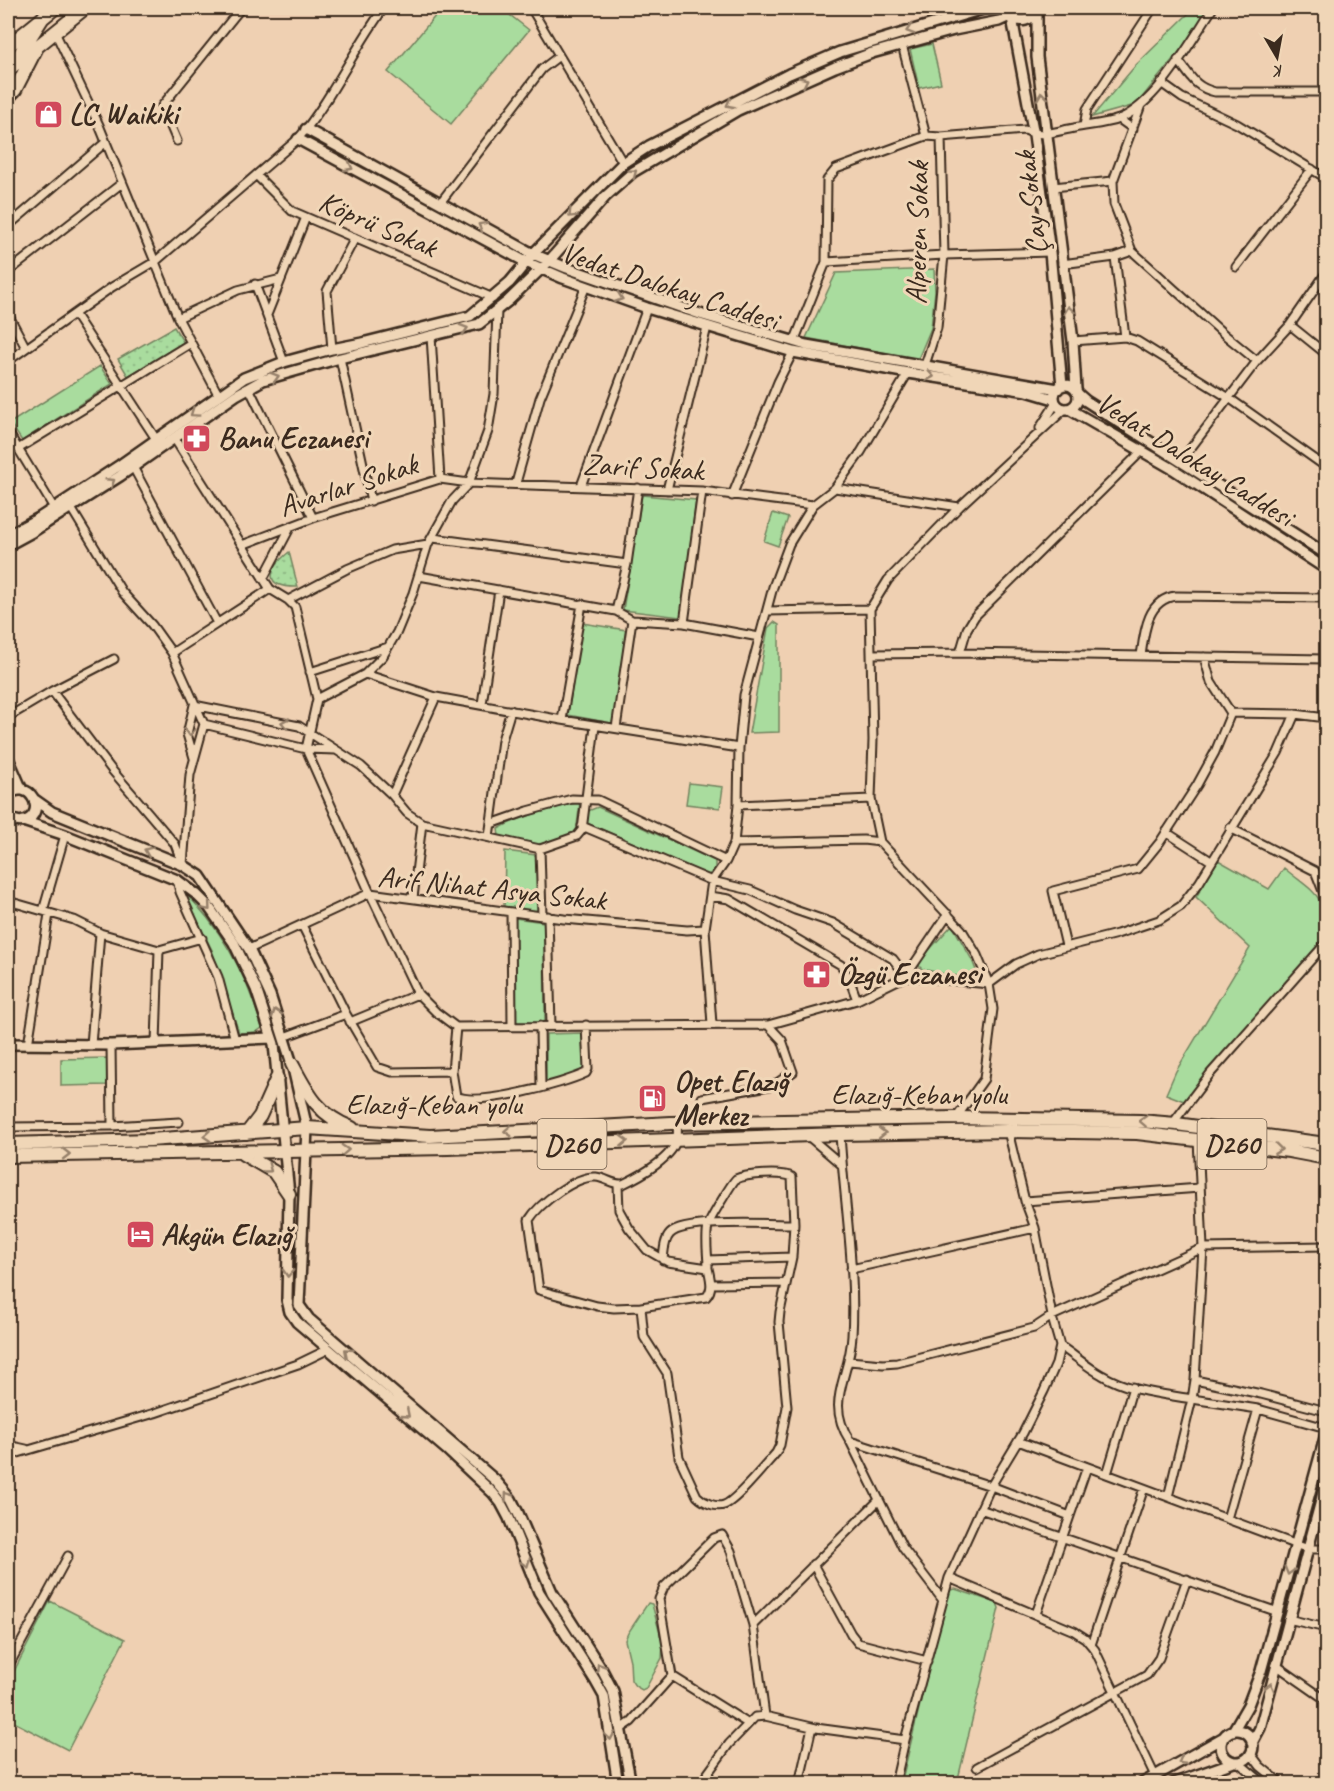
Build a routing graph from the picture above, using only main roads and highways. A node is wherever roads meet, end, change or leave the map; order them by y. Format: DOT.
graph roads {
  1 [pos="55,8"];
  2 [pos="86,8"];
  3 [pos="986,8"];
  4 [pos="1038,9"];
  5 [pos="1009,14"];
  6 [pos="44,16"];
  7 [pos="8,46"];
  8 [pos="37,46"];
  9 [pos="9,70"];
  10 [pos="8,97"];
  11 [pos="306,129"];
  12 [pos="298,139"];
  13 [pos="533,254"];
  14 [pos="549,261"];
  15 [pos="526,262"];
  16 [pos="540,268"];
  17 [pos="1060,387"];
  18 [pos="1077,392"];
  19 [pos="1055,401"];
  20 [pos="1067,409"];
  21 [pos="8,535"];
  22 [pos="8,544"];
  23 [pos="1326,554"];
  24 [pos="1326,569"];
  25 [pos="8,758"];
  26 [pos="21,790"];
  27 [pos="8,795"];
  28 [pos="34,800"];
  29 [pos="8,817"];
  30 [pos="23,821"];
  31 [pos="272,1038"];
  32 [pos="8,1044"];
  33 [pos="292,1064"];
  34 [pos="276,1078"];
  35 [pos="307,1128"];
  36 [pos="283,1130"];
  37 [pos="362,1132"];
  38 [pos="247,1133"];
  39 [pos="8,1144"];
  40 [pos="1326,1144"];
  41 [pos="239,1152"];
  42 [pos="284,1152"];
  43 [pos="306,1152"];
  44 [pos="8,1156"];
  45 [pos="1326,1158"];
  46 [pos="290,1194"];
  47 [pos="1326,1434"];
  48 [pos="1326,1482"];
  49 [pos="1233,1731"];
  50 [pos="1224,1737"];
  51 [pos="1252,1743"];
  52 [pos="1236,1762"];
  53 [pos="618,1784"];
  54 [pos="631,1784"];
  55 [pos="1140,1784"];
  56 [pos="1172,1784"];
  1 -- 6 [label="highway"];
  2 -- 8 [label="highway"];
  3 -- 13 [label="main road, one-way"];
  4 -- 5 [label="main road"];
  18 -- 4 [label="main road, Çay Sokak, one-way"];
  14 -- 5 [label="main road, one-way"];
  5 -- 17 [label="main road, Çay Sokak"];
  6 -- 7 [label="highway"];
  6 -- 9 [label="highway"];
  8 -- 9 [label="highway"];
  8 -- 10 [label="highway"];
  13 -- 11 [label="main road, Vedat Dalokay Caddesi, one-way"];
  12 -- 15 [label="main road, Vedat Dalokay Caddesi, one-way"];
  13 -- 14 [label="main road, Vedat Dalokay Caddesi"];
  13 -- 15 [label="main road"];
  14 -- 16 [label="main road"];
  14 -- 17 [label="main road, Vedat Dalokay Caddesi"];
  15 -- 16 [label="main road, Vedat Dalokay Caddesi"];
  15 -- 21 [label="main road, one-way"];
  16 -- 19 [label="main road, Vedat Dalokay Caddesi, one-way"];
  22 -- 16 [label="main road, one-way"];
  17 -- 18 [label="main road"];
  17 -- 19 [label="main road"];
  18 -- 20 [label="main road"];
  18 -- 23 [label="main road"];
  19 -- 20 [label="main road"];
  20 -- 24 [label="main road, Vedat Dalokay Caddesi"];
  25 -- 26 [label="main road"];
  26 -- 27 [label="main road"];
  26 -- 28 [label="main road"];
  28 -- 30 [label="main road"];
  33 -- 28 [label="main road, one-way"];
  29 -- 30 [label="main road"];
  30 -- 31 [label="main road, one-way"];
  31 -- 32 [label="main road"];
  31 -- 34 [label="main road"];
  33 -- 35 [label="main road"];
  33 -- 37 [label="highway"];
  34 -- 36 [label="main road"];
  34 -- 38 [label="highway"];
  35 -- 36 [label="highway, Elazığ-Keban yolu / D260"];
  35 -- 37 [label="highway, Elazığ-Keban yolu / D260"];
  35 -- 43 [label="main road"];
  36 -- 38 [label="highway, Elazığ-Keban yolu / D260"];
  36 -- 42 [label="main road"];
  40 -- 37 [label="highway, Elazığ-Keban yolu / D260, one-way"];
  38 -- 39 [label="highway, Elazığ-Keban yolu / D260, one-way"];
  41 -- 42 [label="highway, Elazığ-Keban yolu / D260"];
  44 -- 41 [label="highway, Elazığ-Keban yolu / D260, one-way"];
  41 -- 46 [label="highway, one-way"];
  42 -- 43 [label="highway, Elazığ-Keban yolu / D260"];
  42 -- 46 [label="main road"];
  43 -- 45 [label="highway, Elazığ-Keban yolu / D260, one-way"];
  54 -- 43 [label="main road, one-way"];
  46 -- 53 [label="main road, one-way"];
  47 -- 49 [label="main road, one-way"];
  51 -- 48 [label="main road, one-way"];
  49 -- 50 [label="main road"];
  49 -- 51 [label="main road"];
  50 -- 52 [label="main road"];
  50 -- 55 [label="main road, one-way"];
  51 -- 52 [label="main road"];
  52 -- 56 [label="main road"];
}
